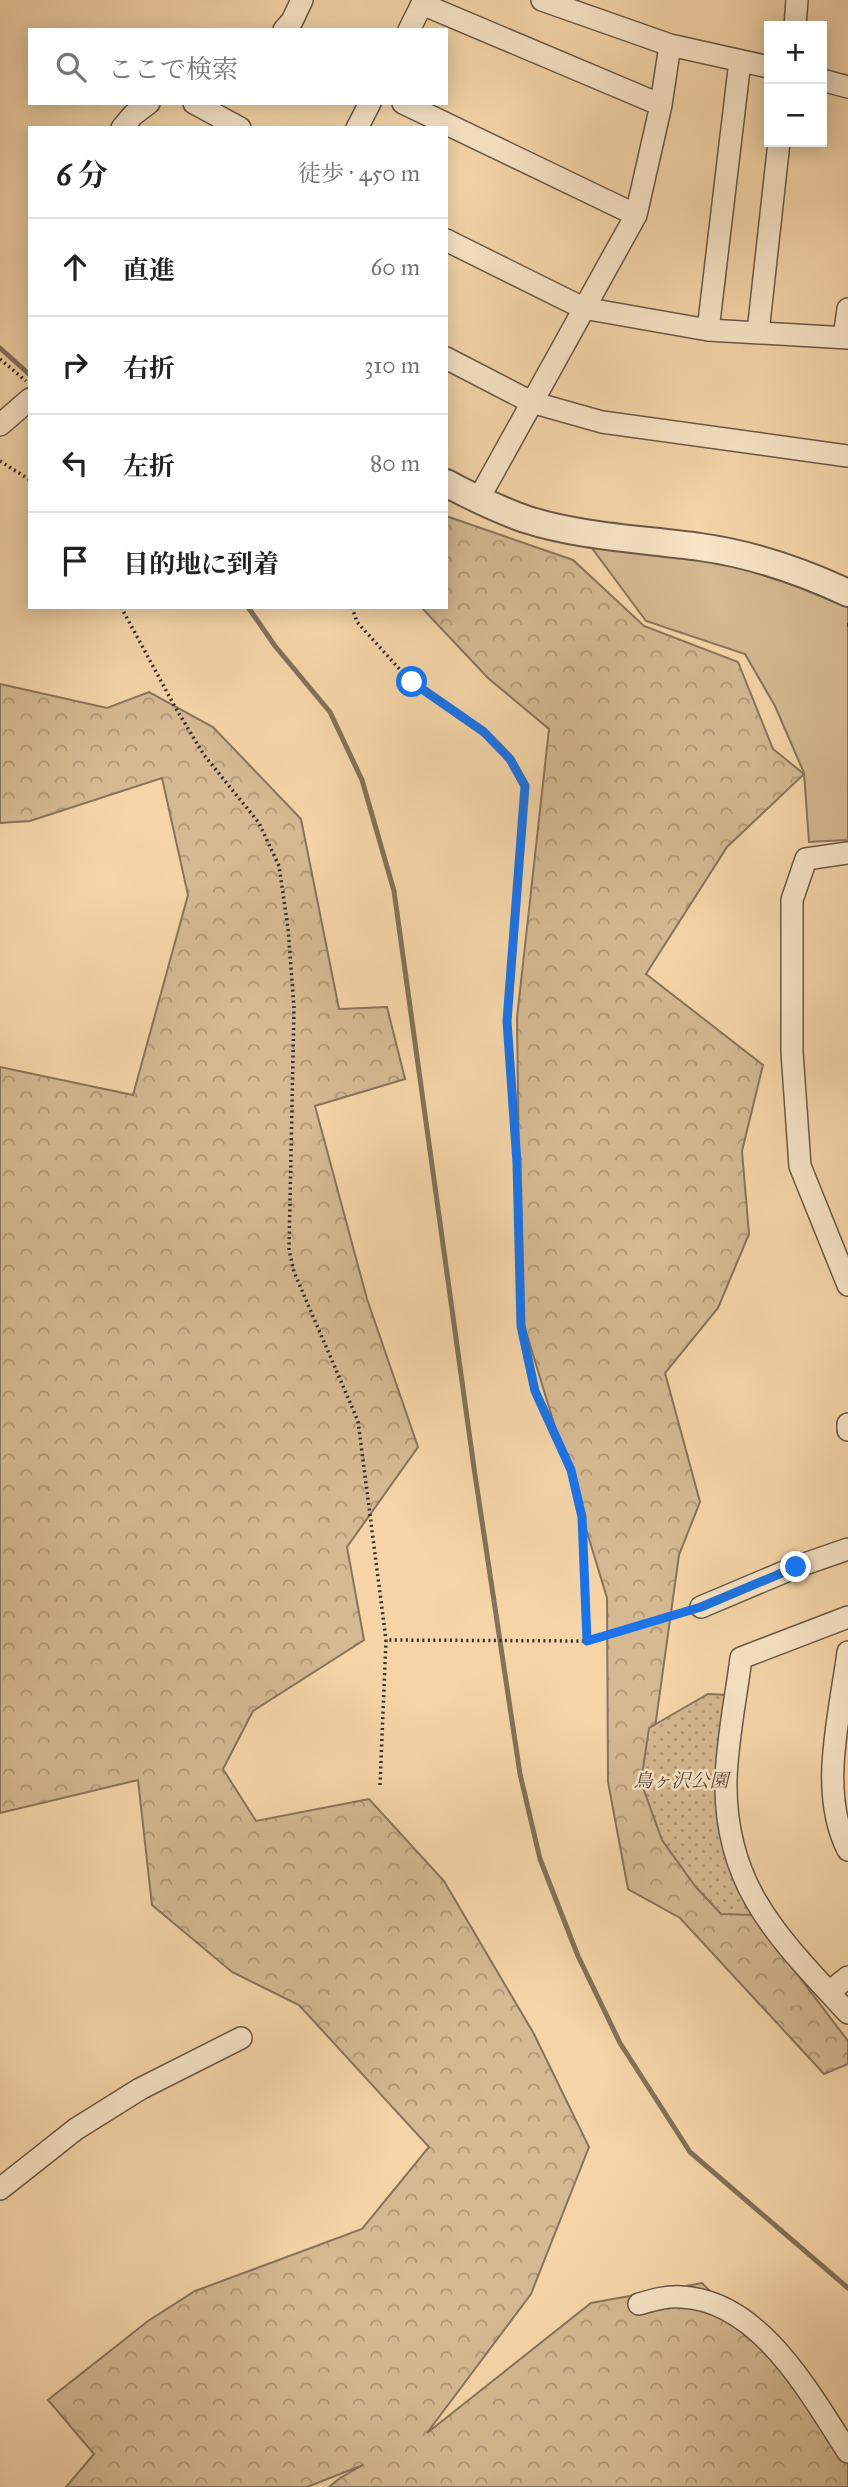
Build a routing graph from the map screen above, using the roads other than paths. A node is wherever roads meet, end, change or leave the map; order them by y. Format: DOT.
graph roads {
  1 [pos="302,0"];
  2 [pos="542,0"];
  3 [pos="797,0"];
  4 [pos="795,21"];
  5 [pos="286,28"];
  6 [pos="410,28"];
  7 [pos="670,45"];
  8 [pos="740,61"];
  9 [pos="764,66"];
  10 [pos="827,81"];
  11 [pos="848,87"];
  12 [pos="146,105"];
  13 [pos="198,105"];
  14 [pos="369,105"];
  15 [pos="407,105"];
  16 [pos="661,105"];
  17 [pos="124,126"];
  18 [pos="236,126"];
  19 [pos="358,126"];
  20 [pos="778,147"];
  21 [pos="636,215"];
  22 [pos="448,241"];
  23 [pos="583,308"];
  24 [pos="848,309"];
  25 [pos="708,330"];
  26 [pos="758,332"];
  27 [pos="846,337"];
  28 [pos="448,359"];
  29 [pos="28,401"];
  30 [pos="531,401"];
  31 [pos="0,425"];
  32 [pos="848,456"];
  33 [pos="448,484"];
  34 [pos="478,500"];
  35 [pos="846,585"];
  36 [pos="848,853"];
  37 [pos="848,1285"];
  38 [pos="848,1424"];
  39 [pos="848,1430"];
  40 [pos="848,1549"];
  41 [pos="701,1607"];
  42 [pos="848,1618"];
  43 [pos="848,1652"];
  44 [pos="848,1850"];
  45 [pos="848,1977"];
  46 [pos="828,1992"];
  47 [pos="848,2013"];
  48 [pos="241,2038"];
  49 [pos="0,2189"];
  50 [pos="639,2304"];
  51 [pos="848,2452"];
  1 -- 5 [label="street"];
  2 -- 7 [label="street"];
  3 -- 4 [label="street"];
  6 -- 16 [label="street"];
  7 -- 8 [label="street"];
  7 -- 16 [label="street"];
  8 -- 9 [label="street"];
  8 -- 25 [label="street"];
  10 -- 11 [label="street"];
  12 -- 17 [label="street"];
  13 -- 18 [label="street"];
  14 -- 19 [label="street"];
  15 -- 21 [label="street"];
  16 -- 21 [label="street"];
  20 -- 26 [label="street"];
  21 -- 23 [label="street"];
  22 -- 23 [label="street"];
  23 -- 25 [label="street"];
  23 -- 30 [label="street"];
  24 -- 27 [label="street"];
  25 -- 26 [label="street"];
  26 -- 27 [label="street"];
  28 -- 30 [label="street"];
  29 -- 31 [label="street"];
  30 -- 32 [label="street"];
  30 -- 34 [label="street"];
  33 -- 34 [label="street"];
  34 -- 35 [label="street"];
  36 -- 37 [label="street"];
  38 -- 39 [label="street"];
  40 -- 41 [label="street"];
  42 -- 46 [label="street"];
  43 -- 44 [label="street"];
  45 -- 46 [label="street"];
  46 -- 47 [label="street"];
  48 -- 49 [label="street"];
  50 -- 51 [label="street"];
}
